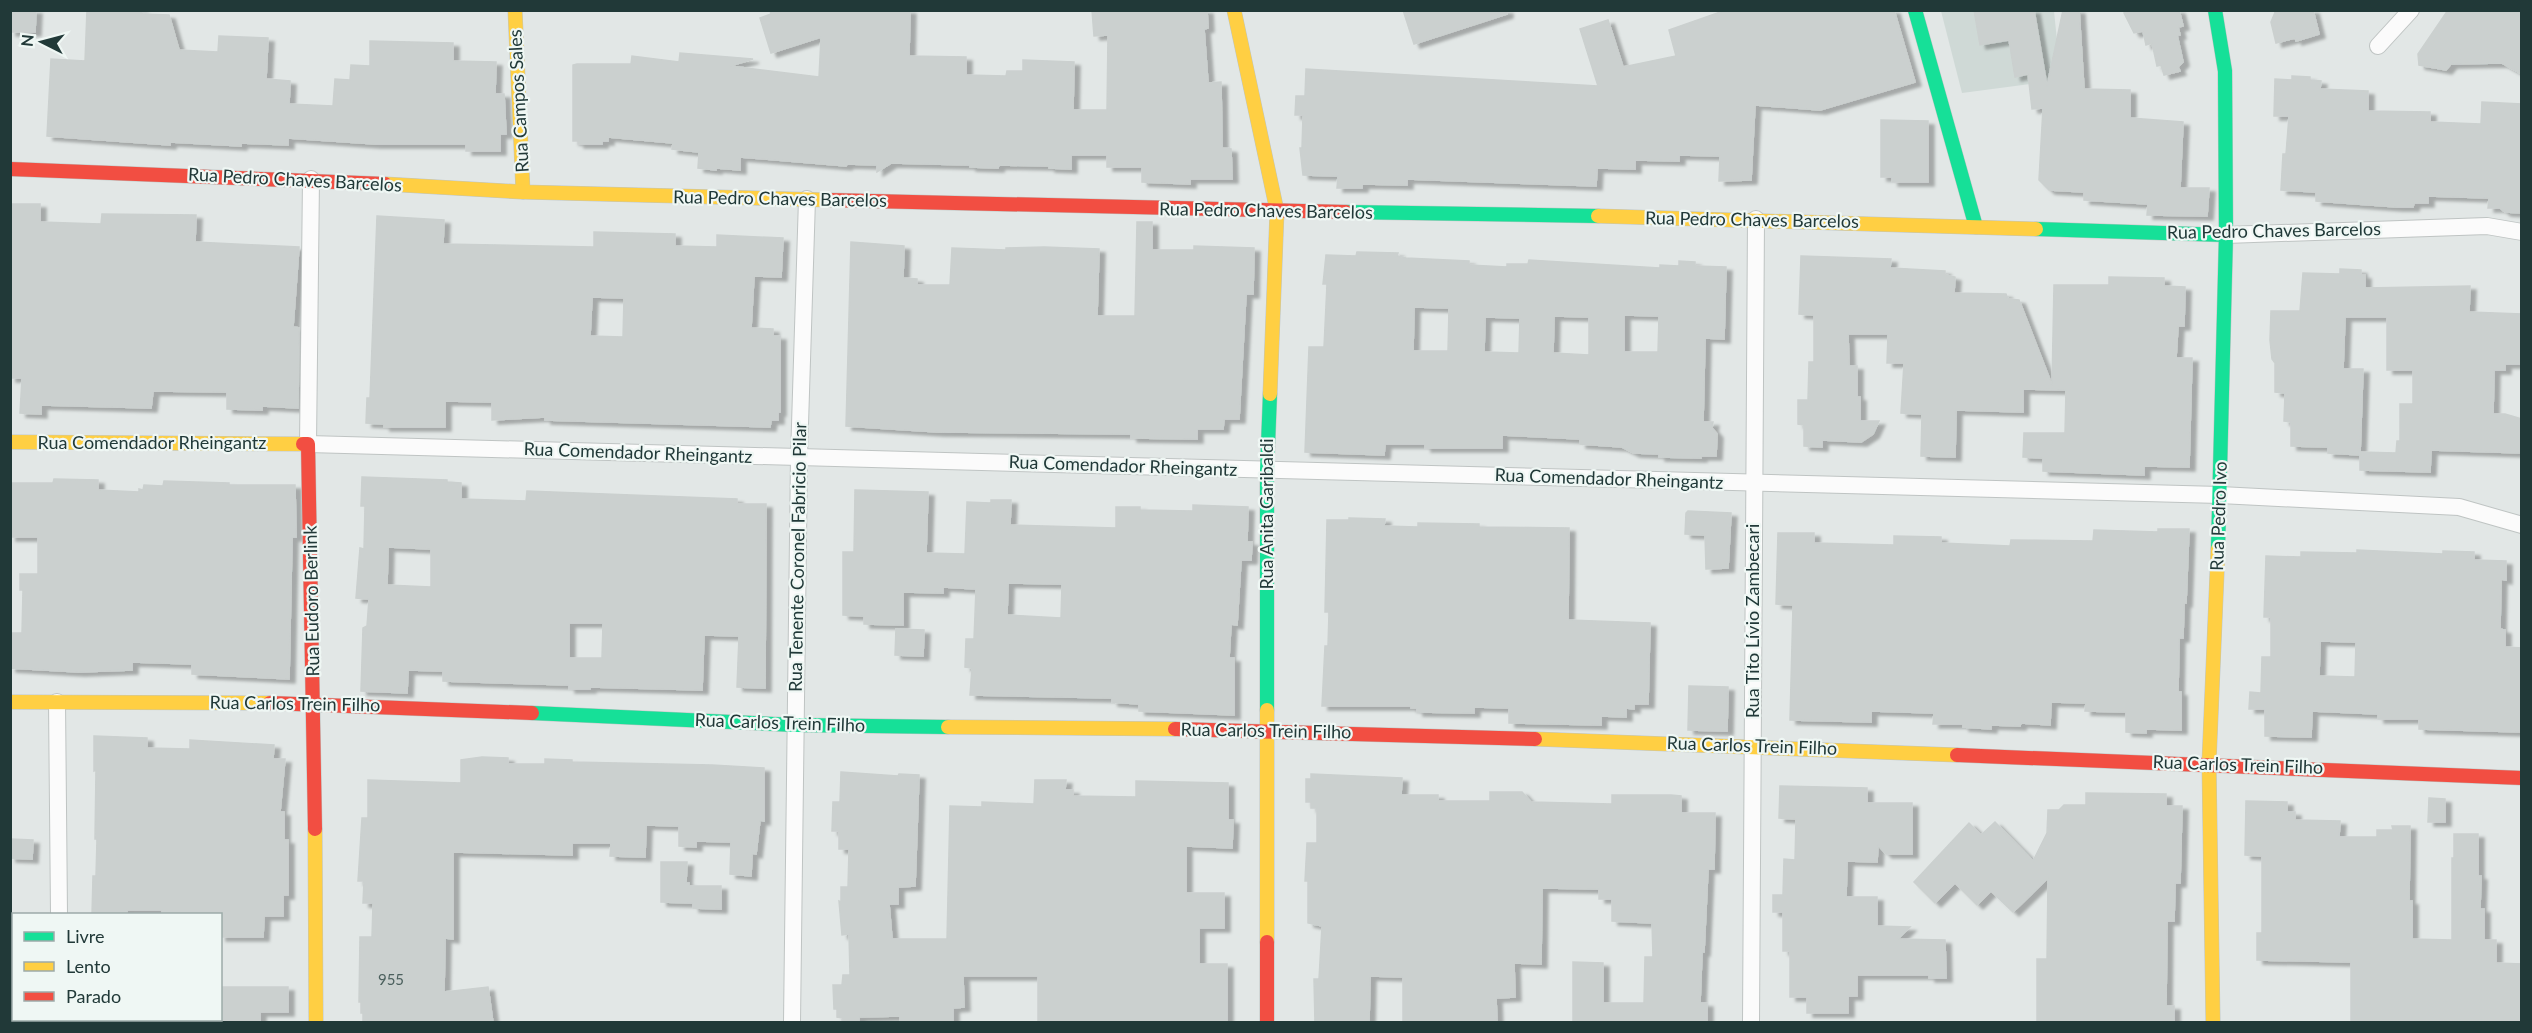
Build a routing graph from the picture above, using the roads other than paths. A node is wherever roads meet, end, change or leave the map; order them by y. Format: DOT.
graph roads {
  1 [pos="515,10"];
  2 [pos="1234,10"];
  3 [pos="1915,10"];
  4 [pos="2215,10"];
  5 [pos="2411,10"];
  6 [pos="2378,46"];
  7 [pos="10,169"];
  8 [pos="311,179"];
  9 [pos="523,192"];
  10 [pos="807,199"];
  11 [pos="1277,211"];
  12 [pos="1756,219"];
  13 [pos="1976,227"];
  14 [pos="2522,232"];
  15 [pos="2226,236"];
  16 [pos="10,442"];
  17 [pos="308,444"];
  18 [pos="799,457"];
  19 [pos="1267,470"];
  20 [pos="1753,483"];
  21 [pos="2220,495"];
  22 [pos="2522,525"];
  23 [pos="10,702"];
  24 [pos="57,702"];
  25 [pos="314,703"];
  26 [pos="796,724"];
  27 [pos="1267,730"];
  28 [pos="1752,746"];
  29 [pos="2209,764"];
  30 [pos="2522,778"];
  31 [pos="59,913"];
  32 [pos="316,1023"];
  33 [pos="792,1023"];
  34 [pos="1267,1023"];
  35 [pos="1751,1023"];
  36 [pos="2213,1023"];
  1 -- 9 [label="street, Rua Campos Sales"];
  2 -- 11 [label="street, Rua Anita Garibaldi"];
  3 -- 13 [label="street"];
  4 -- 15 [label="street, Rua Pedro Ivo"];
  5 -- 6 [label="street"];
  7 -- 8 [label="street, Rua Pedro Chaves Barcelos"];
  8 -- 9 [label="street, Rua Pedro Chaves Barcelos"];
  8 -- 17 [label="street, Rua Eudoro Berlink"];
  9 -- 10 [label="street, Rua Pedro Chaves Barcelos"];
  10 -- 11 [label="street, Rua Pedro Chaves Barcelos"];
  10 -- 18 [label="street, Rua Tenente Coronel Fabricio Pilar"];
  11 -- 12 [label="street, Rua Pedro Chaves Barcelos"];
  11 -- 19 [label="street, Rua Anita Garibaldi"];
  12 -- 13 [label="street, Rua Pedro Chaves Barcelos"];
  12 -- 20 [label="street, Rua Tito Lívio Zambecari"];
  13 -- 15 [label="street, Rua Pedro Chaves Barcelos"];
  14 -- 15 [label="street, Rua Pedro Chaves Barcelos"];
  15 -- 21 [label="street, Rua Pedro Ivo"];
  16 -- 17 [label="street, Rua Comendador Rheingantz"];
  17 -- 18 [label="street, Rua Comendador Rheingantz"];
  17 -- 25 [label="street, Rua Eudoro Berlink"];
  18 -- 19 [label="street, Rua Comendador Rheingantz"];
  18 -- 26 [label="street, Rua Tenente Coronel Fabricio Pilar"];
  19 -- 20 [label="street, Rua Comendador Rheingantz"];
  19 -- 27 [label="street, Rua Anita Garibaldi"];
  20 -- 21 [label="street, Rua Comendador Rheingantz"];
  20 -- 28 [label="street, Rua Tito Lívio Zambecari"];
  21 -- 22 [label="street, Rua Comendador Rheingantz"];
  21 -- 29 [label="street, Rua Pedro Ivo"];
  23 -- 24 [label="street, Rua Carlos Trein Filho"];
  24 -- 25 [label="street, Rua Carlos Trein Filho"];
  24 -- 31 [label="street"];
  25 -- 26 [label="street, Rua Carlos Trein Filho"];
  25 -- 32 [label="street, Rua Eudoro Berlink"];
  26 -- 27 [label="street, Rua Carlos Trein Filho"];
  26 -- 33 [label="street, Rua Tenente Coronel Fabricio Pilar"];
  27 -- 28 [label="street, Rua Carlos Trein Filho"];
  27 -- 34 [label="street, Rua Anita Garibaldi"];
  28 -- 29 [label="street, Rua Carlos Trein Filho"];
  28 -- 35 [label="street, Rua Tito Lívio Zambecari"];
  29 -- 30 [label="street, Rua Carlos Trein Filho"];
  29 -- 36 [label="street, Rua Pedro Ivo"];
}
